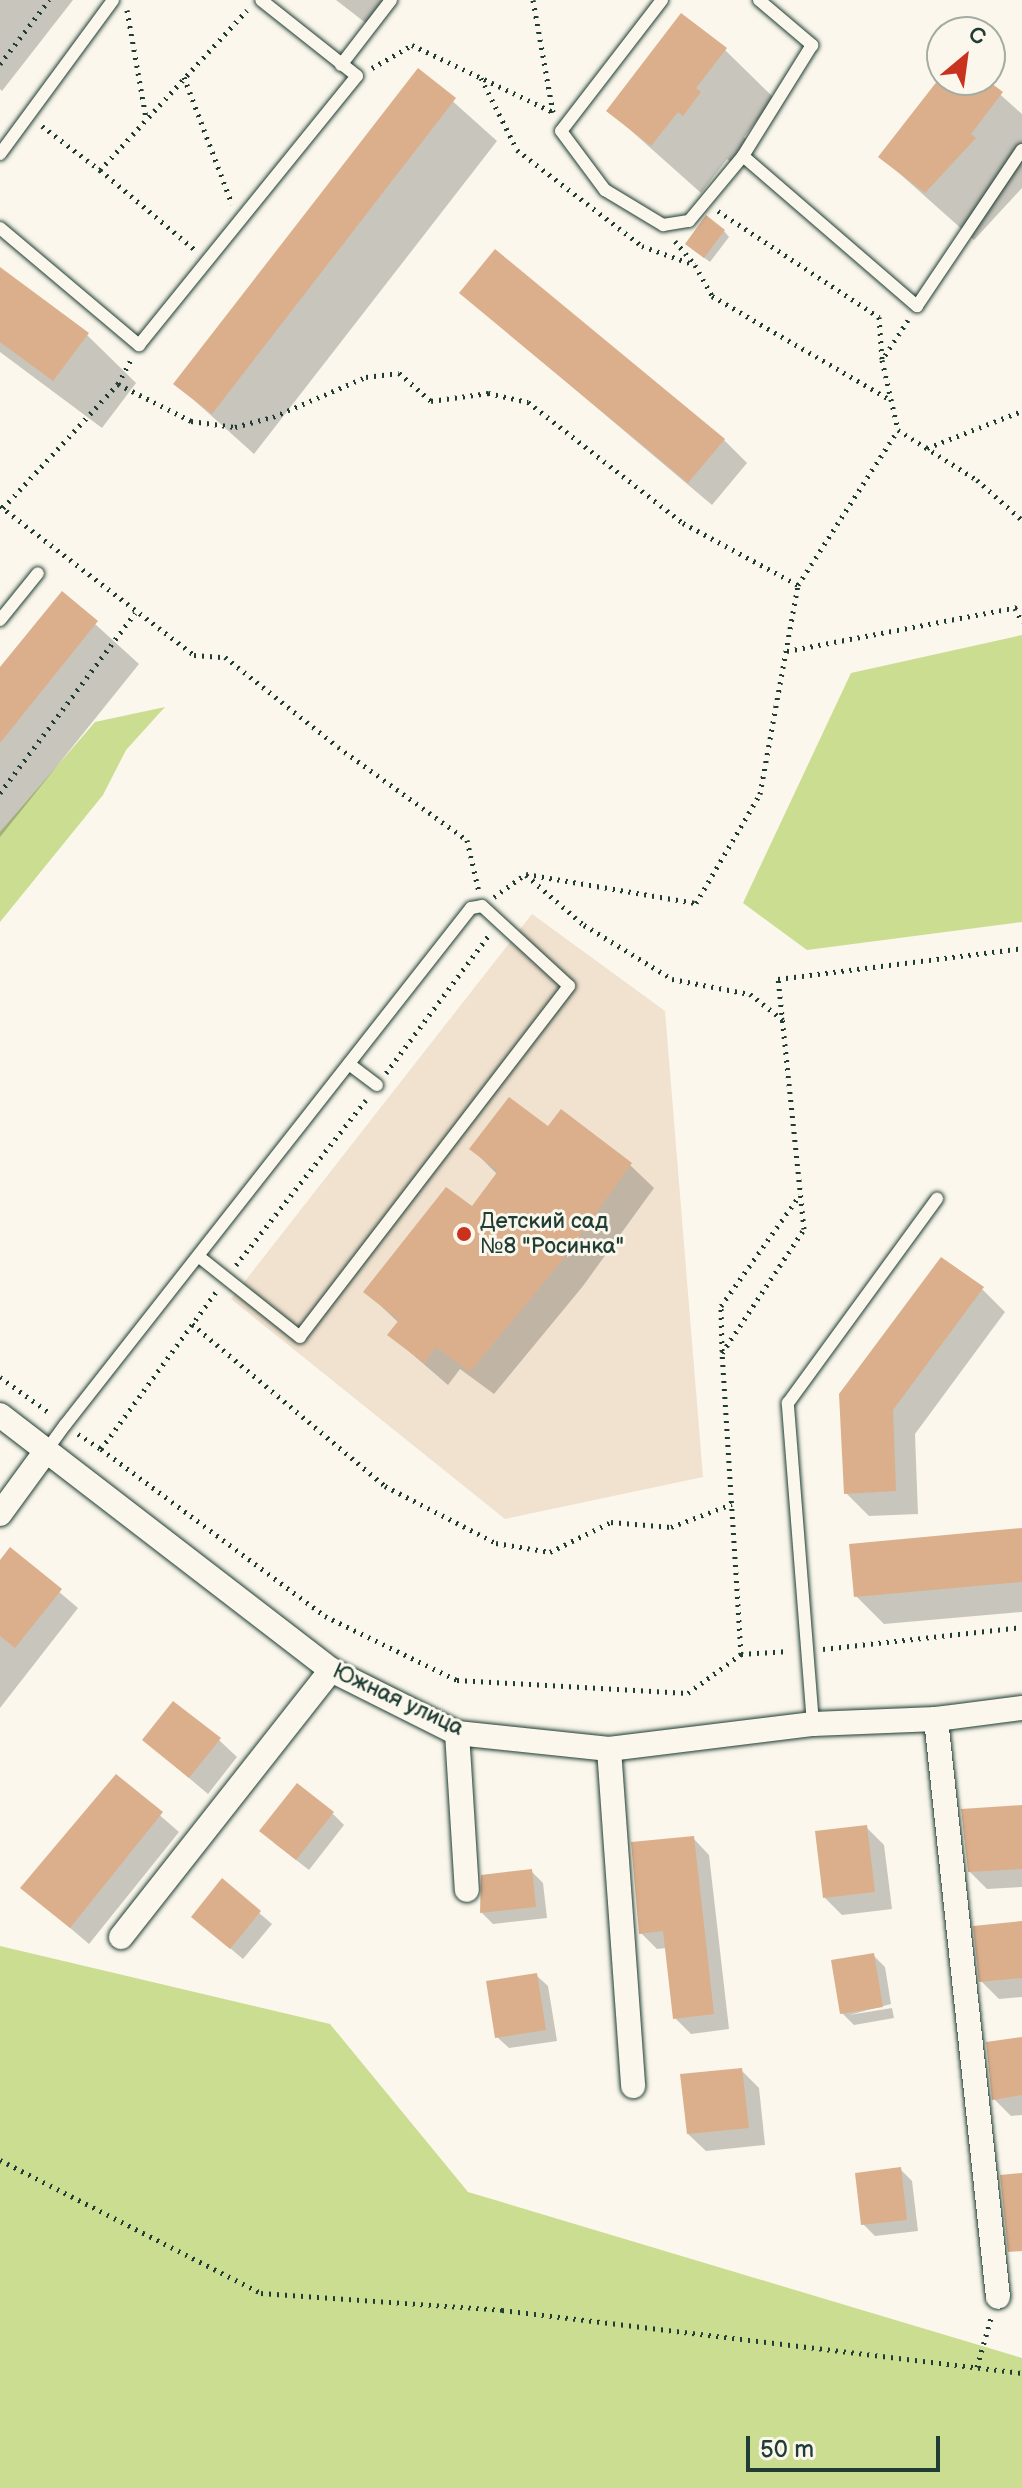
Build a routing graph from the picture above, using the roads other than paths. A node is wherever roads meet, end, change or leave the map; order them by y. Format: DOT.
graph roads {
  1 [pos="113,0"];
  2 [pos="258,0"];
  3 [pos="391,0"];
  4 [pos="662,0"];
  5 [pos="759,0"];
  6 [pos="341,65"];
  7 [pos="1022,150"];
  8 [pos="0,154"];
  9 [pos="743,156"];
  10 [pos="0,228"];
  11 [pos="38,573"];
  12 [pos="0,620"];
  13 [pos="349,1064"];
  14 [pos="377,1085"];
  15 [pos="937,1199"];
  16 [pos="198,1256"];
  17 [pos="0,1415"];
  18 [pos="46,1451"];
  19 [pos="0,1514"];
  20 [pos="331,1670"];
  21 [pos="1022,1708"];
  22 [pos="936,1719"];
  23 [pos="813,1724"];
  24 [pos="457,1733"];
  25 [pos="609,1749"];
  26 [pos="467,1890"];
  27 [pos="121,1937"];
  28 [pos="633,2086"];
  29 [pos="998,2297"];
  1 -- 8 [label="lane"];
  2 -- 6 [label="lane"];
  3 -- 6 [label="lane"];
  4 -- 9 [label="lane"];
  5 -- 9 [label="lane"];
  6 -- 10 [label="lane"];
  7 -- 9 [label="lane"];
  11 -- 12 [label="lane"];
  13 -- 14 [label="lane"];
  13 -- 16 [label="lane"];
  13 -- 16 [label="lane"];
  15 -- 23 [label="lane"];
  16 -- 18 [label="lane"];
  17 -- 18 [label="street, Южная улица"];
  18 -- 19 [label="street"];
  18 -- 20 [label="street, Южная улица"];
  20 -- 24 [label="street, Южная улица"];
  20 -- 27 [label="street"];
  21 -- 22 [label="street, Южная улица"];
  22 -- 23 [label="street, Южная улица"];
  22 -- 29 [label="street"];
  23 -- 25 [label="street, Южная улица"];
  24 -- 25 [label="street, Южная улица"];
  24 -- 26 [label="street"];
  25 -- 28 [label="street"];
}
